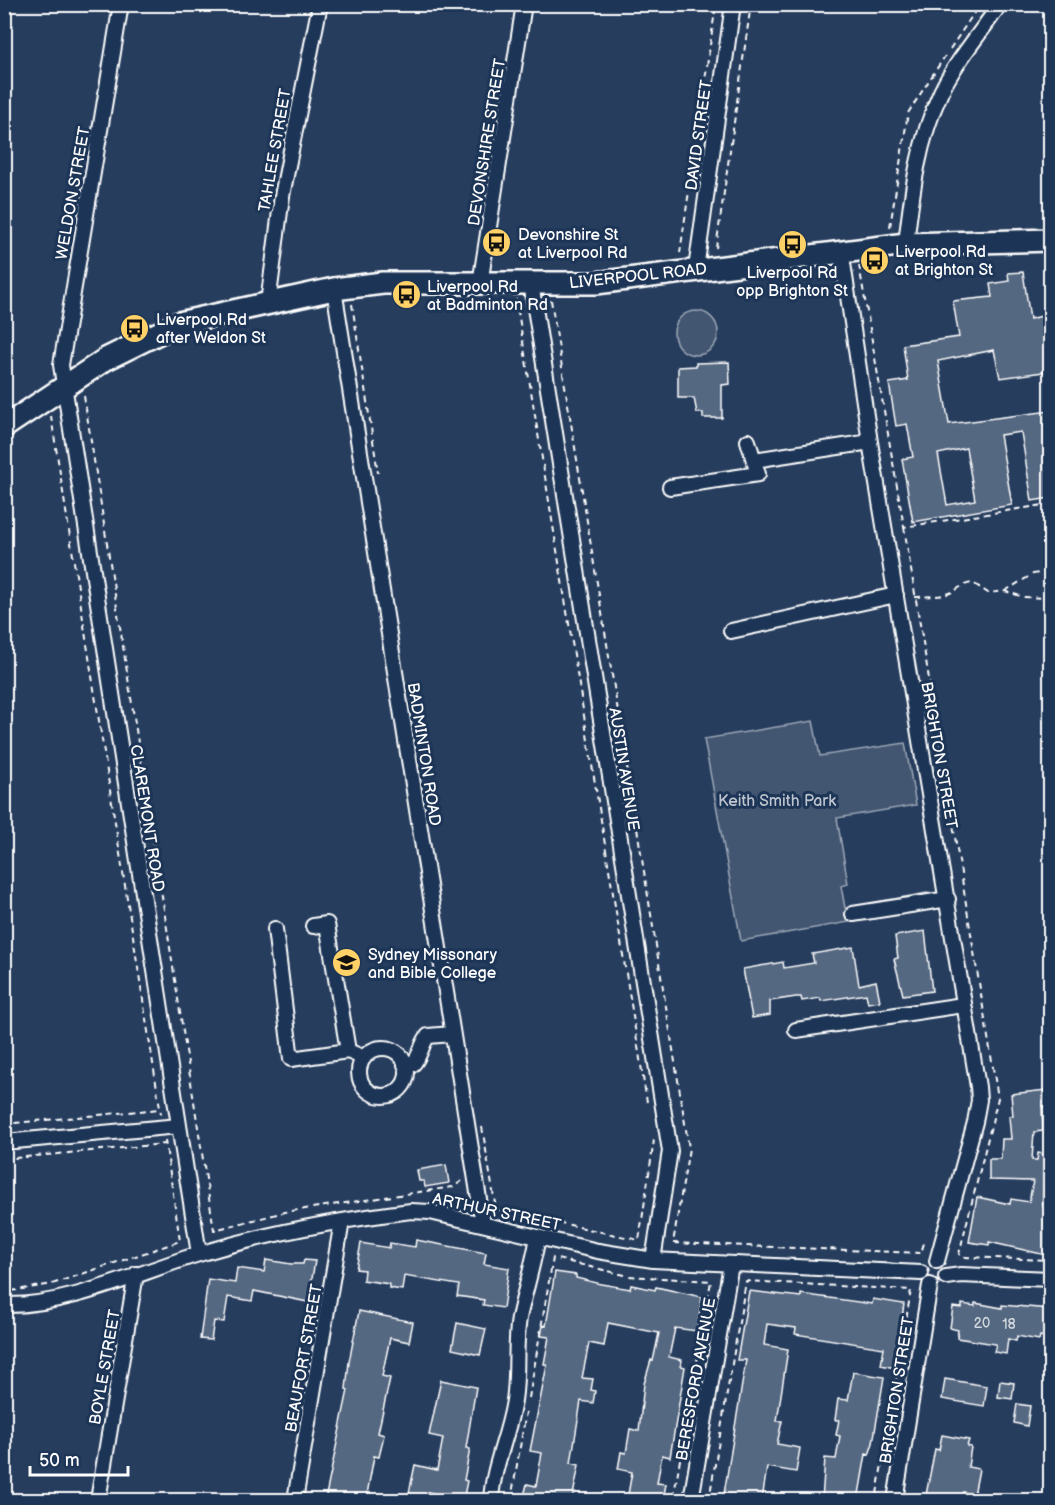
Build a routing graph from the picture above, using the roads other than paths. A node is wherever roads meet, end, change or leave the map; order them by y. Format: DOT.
graph roads {
  1 [pos="121,4"];
  2 [pos="320,4"];
  3 [pos="524,4"];
  4 [pos="733,4"];
  5 [pos="1000,4"];
  6 [pos="1050,240"];
  7 [pos="906,244"];
  8 [pos="841,250"];
  9 [pos="696,269"];
  10 [pos="480,284"];
  11 [pos="531,284"];
  12 [pos="334,289"];
  13 [pos="268,303"];
  14 [pos="64,387"];
  15 [pos="4,427"];
  16 [pos="748,441"];
  17 [pos="870,442"];
  18 [pos="754,460"];
  19 [pos="670,487"];
  20 [pos="896,595"];
  21 [pos="731,631"];
  22 [pos="948,899"];
  23 [pos="853,914"];
  24 [pos="313,926"];
  25 [pos="276,928"];
  26 [pos="963,1005"];
  27 [pos="796,1030"];
  28 [pos="452,1034"];
  29 [pos="348,1051"];
  30 [pos="364,1058"];
  31 [pos="405,1065"];
  32 [pos="179,1126"];
  33 [pos="4,1142"];
  34 [pos="342,1221"];
  35 [pos="483,1224"];
  36 [pos="538,1237"];
  37 [pos="199,1254"];
  38 [pos="653,1260"];
  39 [pos="937,1262"];
  40 [pos="731,1264"];
  41 [pos="921,1273"];
  42 [pos="136,1274"];
  43 [pos="946,1277"];
  44 [pos="1050,1279"];
  45 [pos="930,1286"];
  46 [pos="4,1305"];
  47 [pos="98,1500"];
  48 [pos="295,1500"];
  49 [pos="490,1500"];
  50 [pos="691,1500"];
  51 [pos="895,1500"];
  1 -- 14 [label="street, WELDON STREET"];
  2 -- 13 [label="street, TAHLEE STREET"];
  3 -- 10 [label="street, DEVONSHIRE STREET"];
  4 -- 9 [label="street, DAVID STREET"];
  5 -- 7 [label="street"];
  6 -- 7 [label="highway, LIVERPOOL ROAD"];
  7 -- 8 [label="highway, LIVERPOOL ROAD"];
  8 -- 9 [label="highway, LIVERPOOL ROAD"];
  8 -- 17 [label="street, BRIGHTON STREET"];
  9 -- 11 [label="highway, LIVERPOOL ROAD"];
  10 -- 11 [label="highway, LIVERPOOL ROAD"];
  10 -- 12 [label="highway, LIVERPOOL ROAD"];
  11 -- 38 [label="street, AUSTIN AVENUE"];
  12 -- 13 [label="highway, LIVERPOOL ROAD"];
  12 -- 28 [label="street, BADMINTON ROAD"];
  13 -- 14 [label="highway, LIVERPOOL ROAD"];
  14 -- 15 [label="highway, LIVERPOOL ROAD"];
  14 -- 32 [label="street, CLAREMONT ROAD"];
  16 -- 18 [label="street"];
  17 -- 18 [label="street"];
  17 -- 20 [label="street, BRIGHTON STREET"];
  18 -- 19 [label="street"];
  20 -- 21 [label="street"];
  20 -- 22 [label="street, BRIGHTON STREET"];
  22 -- 23 [label="street"];
  22 -- 26 [label="street, BRIGHTON STREET"];
  24 -- 29 [label="street"];
  25 -- 29 [label="street"];
  26 -- 27 [label="street"];
  26 -- 39 [label="street, BRIGHTON STREET"];
  28 -- 31 [label="street"];
  28 -- 35 [label="street, BADMINTON ROAD"];
  29 -- 30 [label="street"];
  30 -- 31 [label="street"];
  30 -- 31 [label="street"];
  32 -- 33 [label="street"];
  32 -- 37 [label="street, CLAREMONT ROAD"];
  34 -- 35 [label="street, ARTHUR STREET"];
  34 -- 37 [label="street, ARTHUR STREET"];
  34 -- 48 [label="street, BEAUFORT STREET"];
  35 -- 36 [label="street, ARTHUR STREET"];
  36 -- 38 [label="street, ARTHUR STREET"];
  36 -- 49 [label="street"];
  37 -- 42 [label="street, ARTHUR STREET"];
  38 -- 40 [label="street, ARTHUR STREET"];
  39 -- 41 [label="street"];
  39 -- 43 [label="street"];
  40 -- 41 [label="street, ARTHUR STREET"];
  40 -- 50 [label="street, BERESFORD AVENUE"];
  41 -- 45 [label="street"];
  42 -- 46 [label="street, ARTHUR STREET"];
  42 -- 47 [label="street, BOYLE STREET"];
  43 -- 44 [label="street"];
  43 -- 45 [label="street"];
  45 -- 51 [label="street, BRIGHTON STREET"];
}
